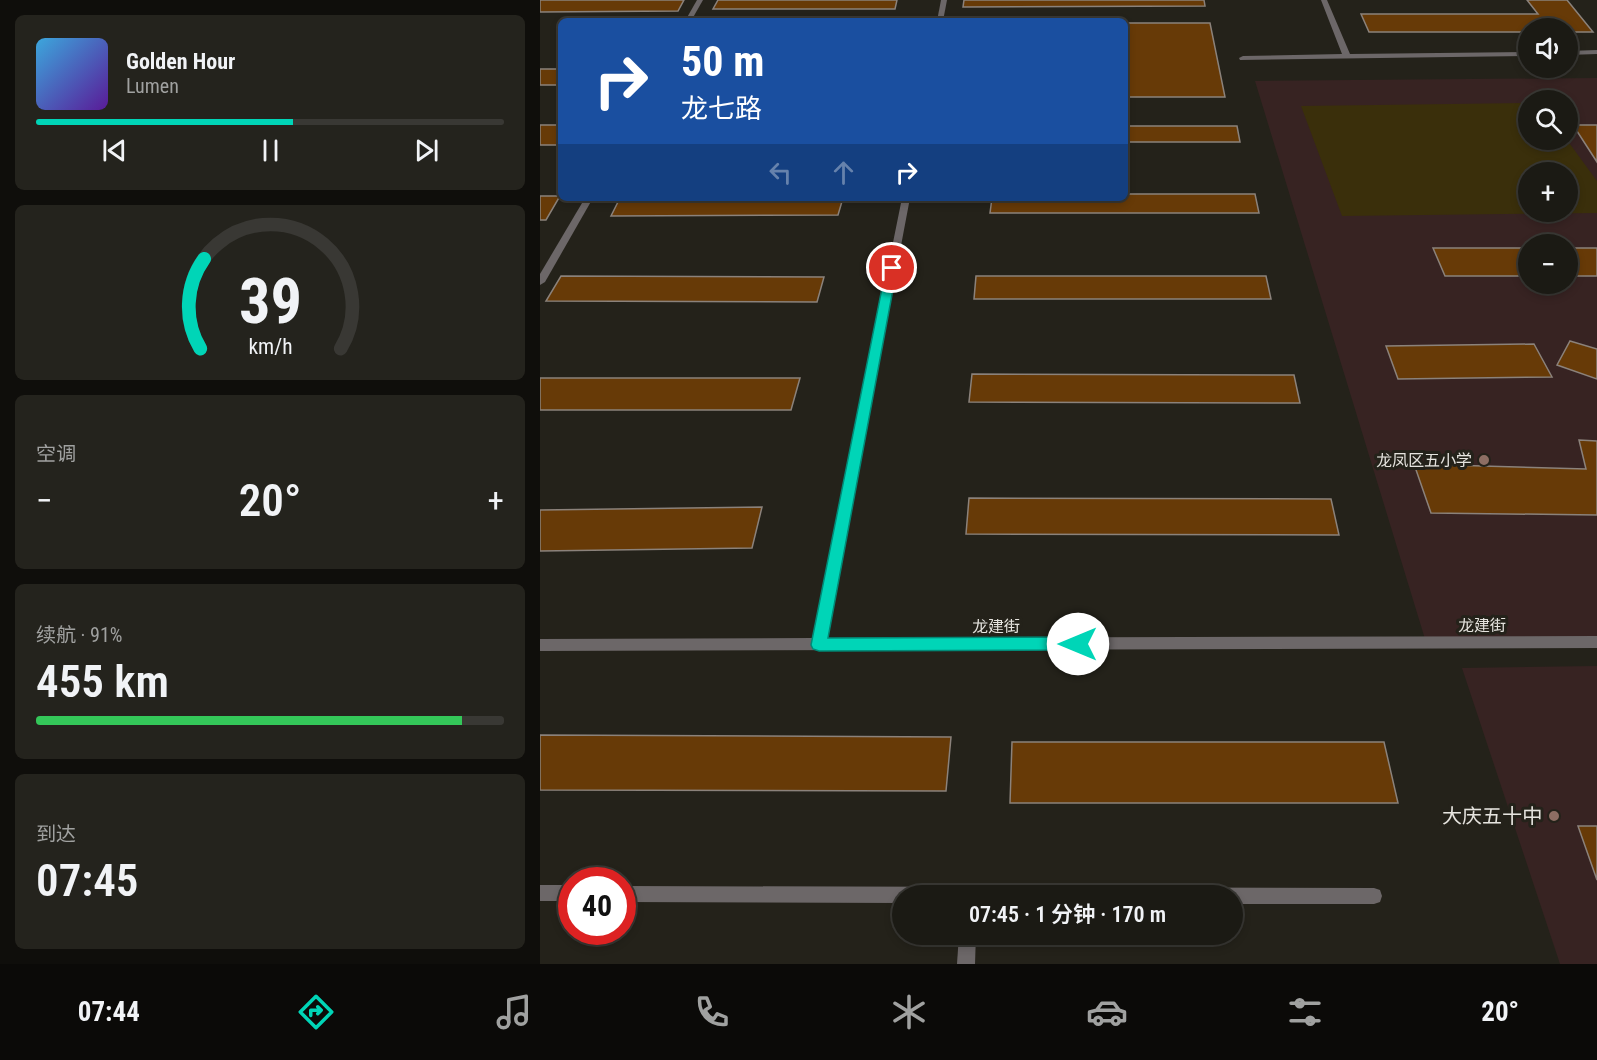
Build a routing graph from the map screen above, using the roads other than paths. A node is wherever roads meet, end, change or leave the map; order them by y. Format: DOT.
graph roads {
  1 [pos="700,0"];
  2 [pos="944,0"];
  3 [pos="1324,0"];
  4 [pos="690,18"];
  5 [pos="941,18"];
  6 [pos="1597,52"];
  7 [pos="1578,53"];
  8 [pos="1518,54"];
  9 [pos="1347,57"];
  10 [pos="1243,58"];
  11 [pos="587,201"];
  12 [pos="905,201"];
  13 [pos="540,282"];
  14 [pos="1597,642"];
  15 [pos="540,645"];
  16 [pos="819,645"];
  17 [pos="540,893"];
  18 [pos="558,893"];
  19 [pos="636,894"];
  20 [pos="892,895"];
  21 [pos="1243,896"];
  22 [pos="1374,896"];
  23 [pos="967,945"];
  24 [pos="966,964"];
  1 -- 4 [label="street"];
  2 -- 5 [label="street"];
  3 -- 9 [label="street"];
  6 -- 7 [label="street"];
  8 -- 9 [label="street"];
  9 -- 10 [label="street"];
  11 -- 13 [label="street"];
  12 -- 16 [label="street"];
  14 -- 16 [label="street, 龙建街"];
  15 -- 16 [label="street, 龙建街"];
  17 -- 18 [label="street"];
  19 -- 20 [label="street"];
  21 -- 22 [label="street"];
  23 -- 24 [label="street"];
}
